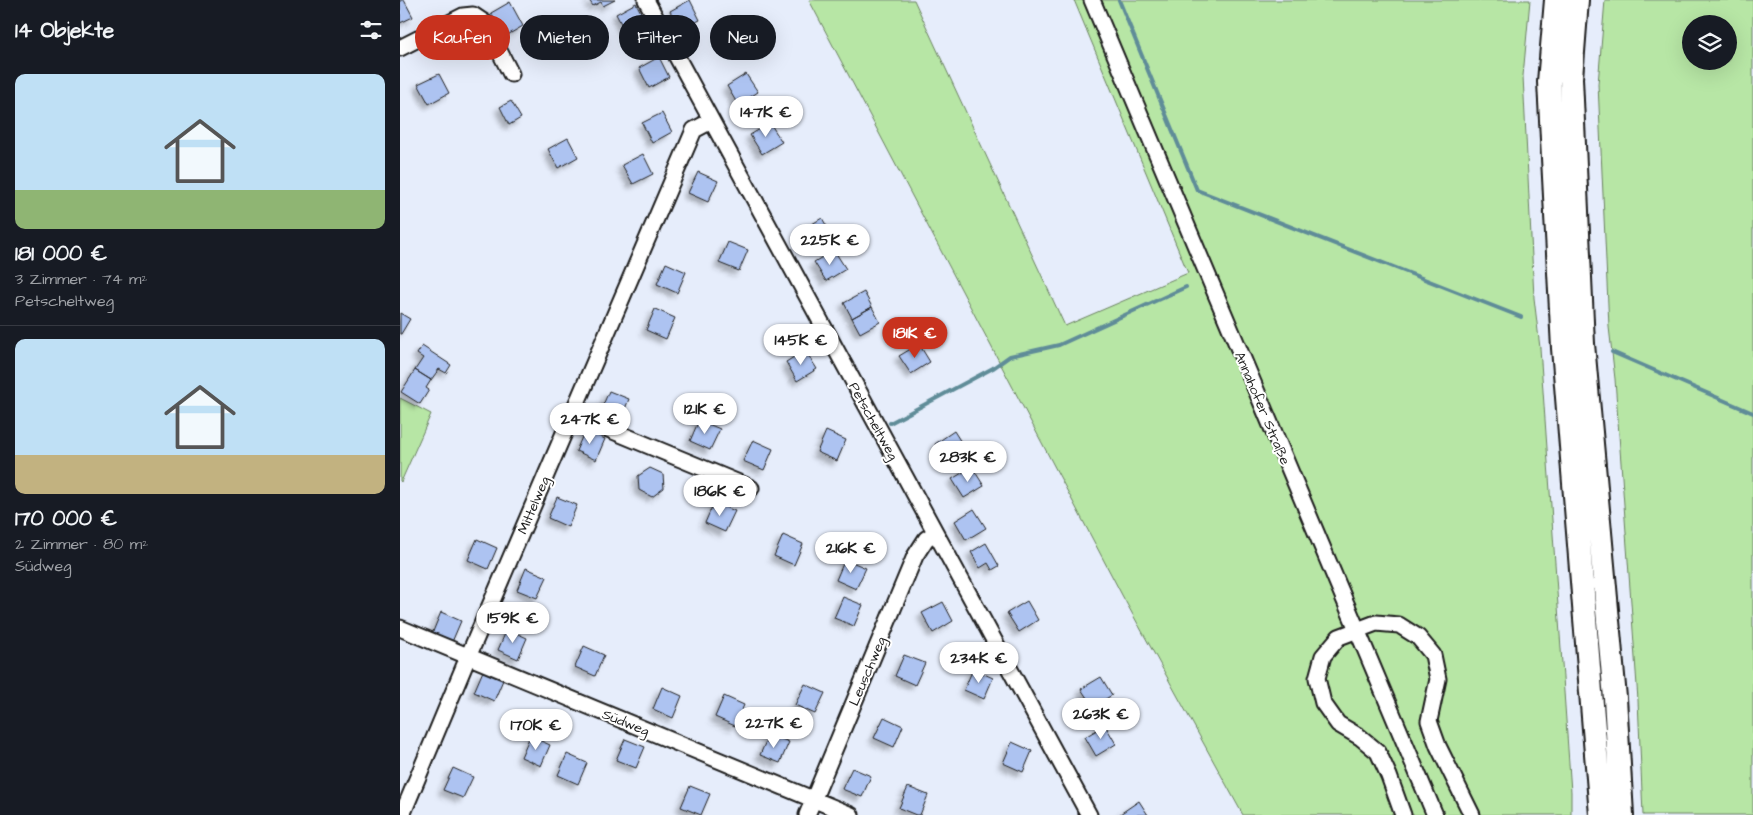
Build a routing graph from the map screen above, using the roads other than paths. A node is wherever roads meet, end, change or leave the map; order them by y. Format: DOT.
graph roads {
  1 [pos="646,0"];
  2 [pos="1092,0"];
  3 [pos="1556,0"];
  4 [pos="1577,0"];
  5 [pos="400,48"];
  6 [pos="511,74"];
  7 [pos="711,121"];
  8 [pos="572,414"];
  9 [pos="751,488"];
  10 [pos="935,534"];
  11 [pos="400,628"];
  12 [pos="1356,630"];
  13 [pos="468,657"];
  14 [pos="813,800"];
  15 [pos="402,815"];
  16 [pos="807,815"];
  17 [pos="851,815"];
  18 [pos="1088,815"];
  19 [pos="1403,815"];
  20 [pos="1434,815"];
  21 [pos="1472,815"];
  22 [pos="1601,815"];
  23 [pos="1622,815"];
  1 -- 7 [label="street, Petscheltweg"];
  2 -- 12 [label="street, Annahofer Straße"];
  3 -- 22 [label="highway"];
  4 -- 23 [label="highway"];
  5 -- 6 [label="street"];
  7 -- 8 [label="street, Mittelweg"];
  7 -- 10 [label="street, Petscheltweg"];
  8 -- 9 [label="street"];
  8 -- 13 [label="street, Mittelweg"];
  10 -- 14 [label="street, Leuschweg"];
  10 -- 18 [label="street, Petscheltweg"];
  11 -- 13 [label="street, Südweg"];
  12 -- 19 [label="street"];
  12 -- 20 [label="street, Annahofer Straße"];
  12 -- 21 [label="street"];
  13 -- 14 [label="street, Südweg"];
  13 -- 15 [label="street, Mittelweg"];
  14 -- 16 [label="street, Leuschweg"];
  14 -- 17 [label="street, Südweg"];
}
